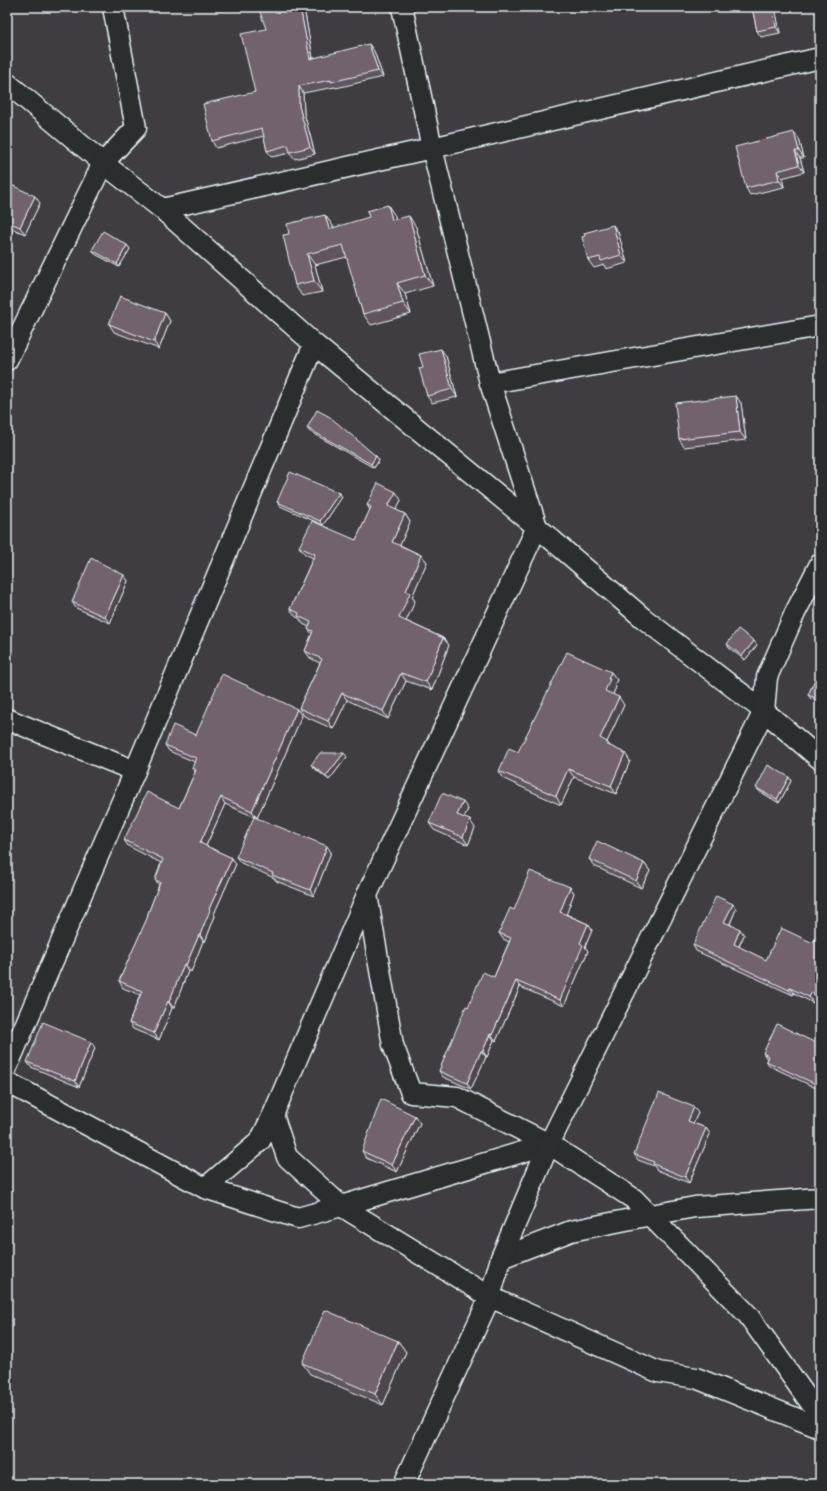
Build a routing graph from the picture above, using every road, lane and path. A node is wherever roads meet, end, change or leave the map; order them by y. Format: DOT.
graph roads {
  1 [pos="113,7"];
  2 [pos="402,7"];
  3 [pos="820,58"];
  4 [pos="7,83"];
  5 [pos="432,148"];
  6 [pos="103,163"];
  7 [pos="162,209"];
  8 [pos="820,326"];
  9 [pos="314,344"];
  10 [pos="7,360"];
  11 [pos="490,383"];
  12 [pos="537,527"];
  13 [pos="820,564"];
  14 [pos="764,711"];
  15 [pos="7,719"];
  16 [pos="820,759"];
  17 [pos="135,771"];
  18 [pos="367,895"];
  19 [pos="7,1067"];
  20 [pos="7,1082"];
  21 [pos="273,1115"];
  22 [pos="549,1144"];
  23 [pos="205,1188"];
  24 [pos="820,1198"];
  25 [pos="341,1206"];
  26 [pos="651,1215"];
  27 [pos="501,1258"];
  28 [pos="490,1297"];
  29 [pos="820,1416"];
  30 [pos="820,1428"];
  31 [pos="404,1484"];
  1 -- 6 [label="street"];
  2 -- 5 [label="street"];
  3 -- 5 [label="street"];
  4 -- 6 [label="street"];
  5 -- 7 [label="street"];
  5 -- 11 [label="street"];
  6 -- 7 [label="street"];
  6 -- 10 [label="street"];
  7 -- 9 [label="street"];
  8 -- 11 [label="street"];
  9 -- 12 [label="street"];
  9 -- 17 [label="street"];
  11 -- 12 [label="street"];
  12 -- 14 [label="street"];
  12 -- 18 [label="street"];
  13 -- 14 [label="street"];
  14 -- 16 [label="street"];
  14 -- 22 [label="street"];
  15 -- 17 [label="street"];
  17 -- 19 [label="street"];
  18 -- 21 [label="street"];
  18 -- 22 [label="street"];
  20 -- 23 [label="street"];
  21 -- 23 [label="street"];
  21 -- 25 [label="street"];
  22 -- 25 [label="street"];
  22 -- 26 [label="street"];
  22 -- 27 [label="street"];
  23 -- 25 [label="street"];
  24 -- 26 [label="street"];
  25 -- 28 [label="street"];
  26 -- 27 [label="street"];
  26 -- 29 [label="street"];
  27 -- 28 [label="street"];
  28 -- 30 [label="street"];
  28 -- 31 [label="street"];
}
